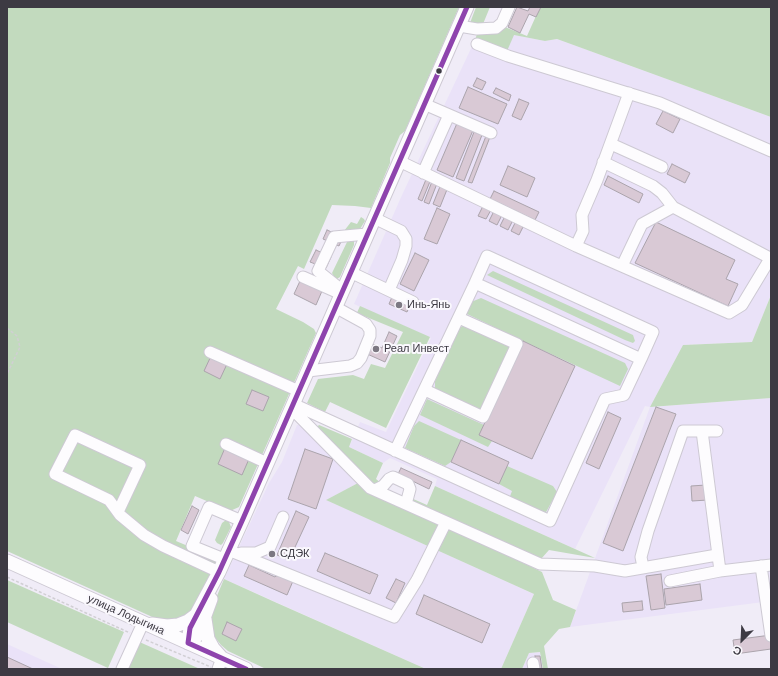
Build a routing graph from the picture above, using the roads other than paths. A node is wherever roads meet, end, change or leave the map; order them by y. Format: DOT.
graph roads {
  1 [pos="468,7"];
  2 [pos="509,7"];
  3 [pos="459,26"];
  4 [pos="477,44"];
  5 [pos="629,93"];
  6 [pos="424,104"];
  7 [pos="449,115"];
  8 [pos="491,133"];
  9 [pos="611,144"];
  10 [pos="771,151"];
  11 [pos="399,161"];
  12 [pos="603,162"];
  13 [pos="662,167"];
  14 [pos="423,172"];
  15 [pos="673,207"];
  16 [pos="374,218"];
  17 [pos="367,234"];
  18 [pos="576,246"];
  19 [pos="771,257"];
  20 [pos="622,266"];
  21 [pos="350,272"];
  22 [pos="303,277"];
  23 [pos="475,284"];
  24 [pos="389,290"];
  25 [pos="342,292"];
  26 [pos="413,302"];
  27 [pos="336,307"];
  28 [pos="459,318"];
  29 [pos="210,352"];
  30 [pos="641,359"];
  31 [pos="308,371"];
  32 [pos="425,390"];
  33 [pos="299,391"];
  34 [pos="292,406"];
  35 [pos="702,431"];
  36 [pos="717,431"];
  37 [pos="226,444"];
  38 [pos="395,451"];
  39 [pos="267,463"];
  40 [pos="375,490"];
  41 [pos="406,504"];
  42 [pos="118,512"];
  43 [pos="284,517"];
  44 [pos="242,521"];
  45 [pos="446,522"];
  46 [pos="229,554"];
  47 [pos="717,555"];
  48 [pos="7,561"];
  49 [pos="766,565"];
  50 [pos="643,568"];
  51 [pos="720,571"];
  52 [pos="219,572"];
  53 [pos="670,581"];
  54 [pos="200,617"];
  55 [pos="143,623"];
  56 [pos="771,636"];
  57 [pos="188,643"];
  58 [pos="219,665"];
  59 [pos="122,669"];
  60 [pos="246,669"];
  1 -- 3 [label="main road"];
  2 -- 3 [label="lane"];
  3 -- 6 [label="main road"];
  4 -- 5 [label="lane"];
  5 -- 9 [label="lane"];
  5 -- 10 [label="lane"];
  6 -- 7 [label="lane"];
  6 -- 11 [label="main road"];
  7 -- 8 [label="lane"];
  7 -- 14 [label="lane"];
  9 -- 12 [label="lane"];
  9 -- 13 [label="lane"];
  11 -- 14 [label="lane"];
  11 -- 16 [label="main road"];
  12 -- 15 [label="lane"];
  12 -- 18 [label="lane"];
  14 -- 18 [label="lane"];
  15 -- 19 [label="lane"];
  15 -- 20 [label="lane"];
  16 -- 17 [label="main road"];
  16 -- 24 [label="lane"];
  17 -- 21 [label="main road"];
  17 -- 25 [label="lane"];
  18 -- 20 [label="lane"];
  19 -- 20 [label="lane"];
  21 -- 24 [label="lane"];
  21 -- 25 [label="main road"];
  22 -- 25 [label="lane"];
  23 -- 28 [label="lane"];
  23 -- 30 [label="lane"];
  23 -- 30 [label="lane"];
  24 -- 26 [label="lane"];
  25 -- 27 [label="main road"];
  27 -- 31 [label="main road"];
  27 -- 31 [label="lane"];
  28 -- 32 [label="lane"];
  28 -- 32 [label="lane"];
  29 -- 33 [label="lane"];
  30 -- 38 [label="lane"];
  31 -- 33 [label="main road"];
  32 -- 38 [label="lane"];
  33 -- 34 [label="main road"];
  34 -- 38 [label="lane"];
  34 -- 39 [label="main road"];
  34 -- 40 [label="lane"];
  35 -- 36 [label="lane"];
  35 -- 47 [label="lane"];
  35 -- 50 [label="lane"];
  37 -- 39 [label="lane"];
  39 -- 44 [label="main road"];
  40 -- 41 [label="lane"];
  40 -- 41 [label="lane"];
  41 -- 45 [label="lane"];
  42 -- 42 [label="lane"];
  42 -- 52 [label="lane"];
  43 -- 46 [label="lane"];
  44 -- 46 [label="main road"];
  44 -- 46 [label="lane"];
  45 -- 46 [label="lane"];
  45 -- 50 [label="lane"];
  46 -- 52 [label="main road"];
  47 -- 50 [label="lane"];
  47 -- 51 [label="lane"];
  48 -- 55 [label="main road, улица Лодыгина"];
  49 -- 51 [label="lane"];
  49 -- 56 [label="lane"];
  51 -- 53 [label="lane"];
  52 -- 54 [label="main road"];
  54 -- 55 [label="main road"];
  54 -- 57 [label="main road"];
  54 -- 58 [label="main road"];
  55 -- 57 [label="main road, улица Лодыгина"];
  55 -- 59 [label="lane"];
  57 -- 58 [label="main road, улица Лодыгина"];
  58 -- 60 [label="main road, улица Лодыгина"];
}
